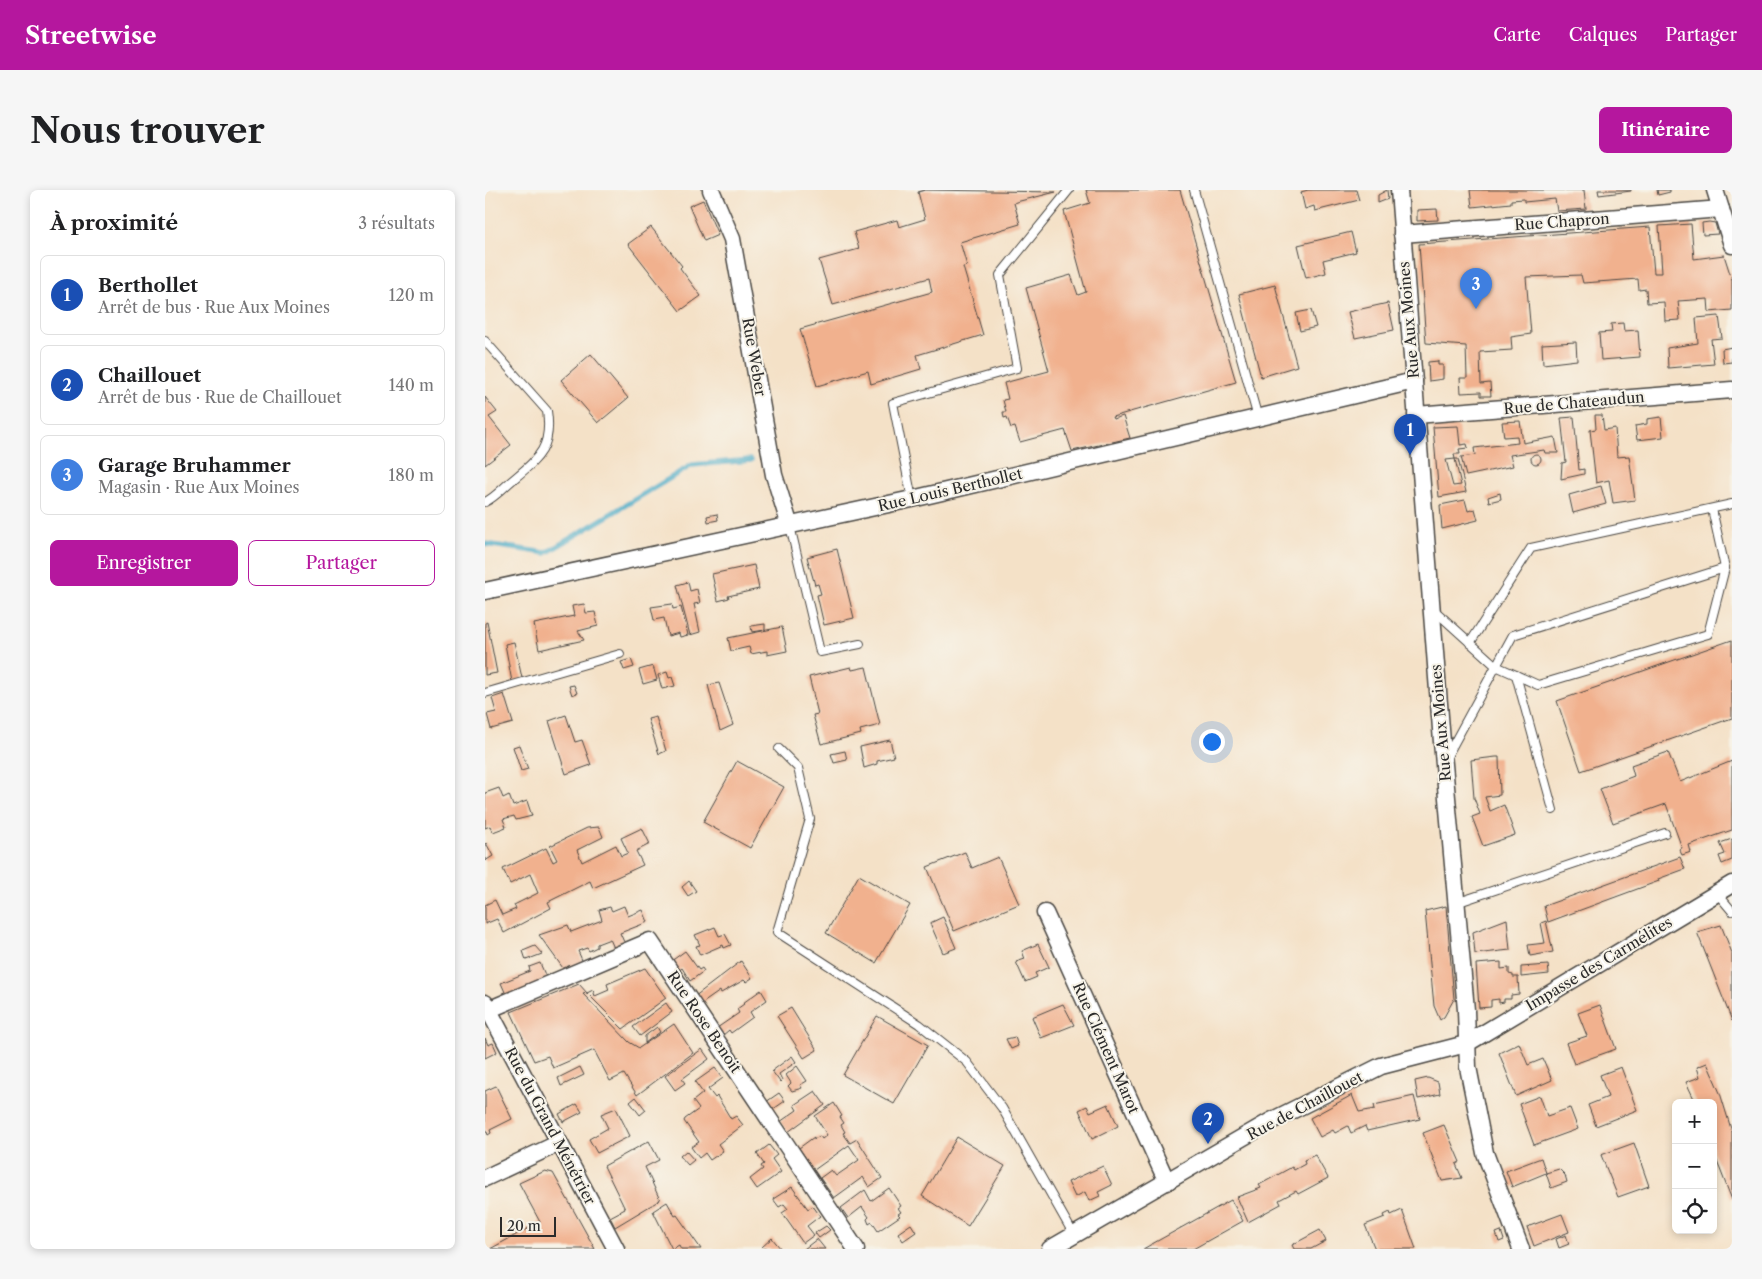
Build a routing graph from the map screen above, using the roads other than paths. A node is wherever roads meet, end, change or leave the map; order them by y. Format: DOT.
graph roads {
  1 [pos="711,190"];
  2 [pos="1069,190"];
  3 [pos="1194,190"];
  4 [pos="1399,190"];
  5 [pos="1715,190"];
  6 [pos="1721,210"];
  7 [pos="1402,234"];
  8 [pos="1732,245"];
  9 [pos="485,341"];
  10 [pos="1414,382"];
  11 [pos="1732,390"];
  12 [pos="1416,416"];
  13 [pos="1258,418"];
  14 [pos="485,502"];
  15 [pos="1732,504"];
  16 [pos="914,506"];
  17 [pos="1712,508"];
  18 [pos="790,526"];
  19 [pos="1725,568"];
  20 [pos="485,591"];
  21 [pos="1431,608"];
  22 [pos="1470,642"];
  23 [pos="860,644"];
  24 [pos="620,654"];
  25 [pos="1496,666"];
  26 [pos="1516,675"];
  27 [pos="485,693"];
  28 [pos="779,749"];
  29 [pos="1444,762"];
  30 [pos="1553,810"];
  31 [pos="1665,833"];
  32 [pos="1732,884"];
  33 [pos="1717,892"];
  34 [pos="1457,903"];
  35 [pos="1732,911"];
  36 [pos="1045,913"];
  37 [pos="487,1007"];
  38 [pos="1466,1044"];
  39 [pos="559,1143"];
  40 [pos="485,1178"];
  41 [pos="1167,1182"];
  42 [pos="1074,1235"];
  43 [pos="616,1249"];
  44 [pos="856,1249"];
  45 [pos="1050,1249"];
  46 [pos="1521,1249"];
  1 -- 18 [label="street, Rue Weber"];
  2 -- 16 [label="lane"];
  3 -- 13 [label="lane"];
  4 -- 7 [label="street, Rue Aux Moines"];
  5 -- 6 [label="street"];
  6 -- 7 [label="street, Rue Chapron"];
  6 -- 8 [label="street"];
  7 -- 10 [label="street, Rue Aux Moines"];
  9 -- 14 [label="lane"];
  10 -- 12 [label="street, Rue Aux Moines"];
  10 -- 13 [label="street, Rue Louis Berthollet"];
  11 -- 12 [label="street, Rue de Chateaudun"];
  12 -- 21 [label="street, Rue Aux Moines"];
  13 -- 16 [label="street, Rue Louis Berthollet"];
  15 -- 17 [label="lane"];
  16 -- 18 [label="street, Rue Louis Berthollet"];
  17 -- 19 [label="lane"];
  17 -- 22 [label="lane"];
  18 -- 20 [label="street, Rue Louis Berthollet"];
  18 -- 23 [label="lane"];
  19 -- 25 [label="lane"];
  19 -- 26 [label="lane"];
  21 -- 22 [label="lane"];
  21 -- 29 [label="street, Rue Aux Moines"];
  22 -- 25 [label="lane"];
  24 -- 27 [label="lane"];
  25 -- 26 [label="lane"];
  25 -- 29 [label="lane"];
  26 -- 30 [label="lane"];
  28 -- 42 [label="lane"];
  29 -- 34 [label="street, Rue Aux Moines"];
  31 -- 34 [label="lane"];
  32 -- 33 [label="street, Impasse des Carmélites"];
  33 -- 35 [label="lane"];
  33 -- 38 [label="street, Impasse des Carmélites"];
  34 -- 38 [label="street, Rue Aux Moines"];
  36 -- 41 [label="street, Rue Clément Marot"];
  37 -- 39 [label="street, Rue du Grand Ménétrier"];
  37 -- 44 [label="street, Rue Rose Benoit"];
  38 -- 41 [label="street, Rue de Chaillouet"];
  38 -- 46 [label="street, Rue Aux Moines"];
  39 -- 40 [label="street"];
  39 -- 43 [label="street, Rue du Grand Ménétrier"];
  41 -- 42 [label="street, Rue de Chaillouet"];
  42 -- 45 [label="street, Rue de Chaillouet"];
}
